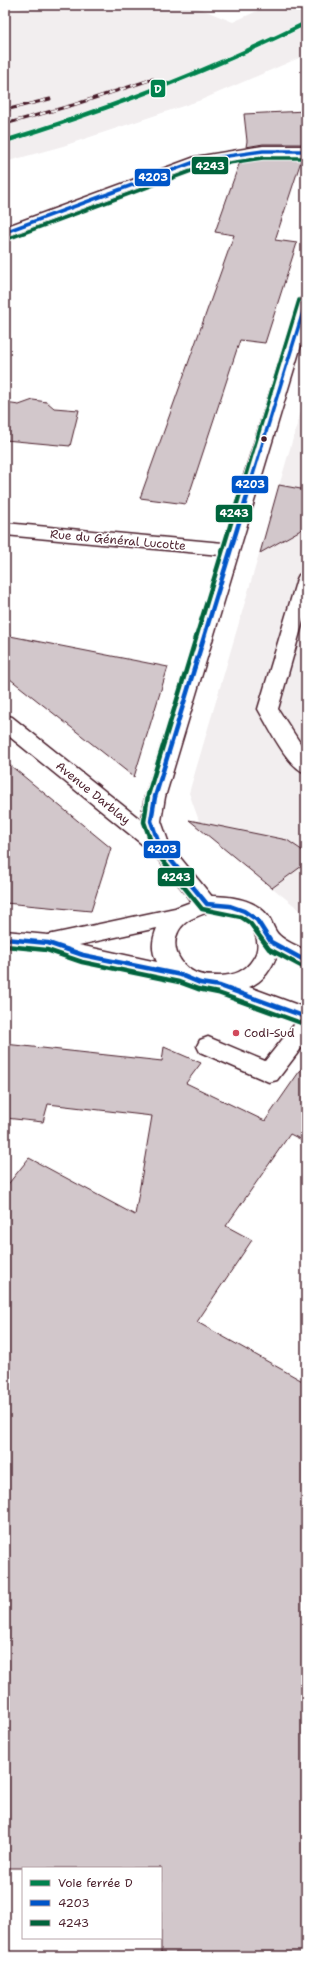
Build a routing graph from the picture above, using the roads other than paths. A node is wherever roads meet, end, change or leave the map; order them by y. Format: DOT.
graph roads {
  1 [pos="306,151"];
  2 [pos="5,232"];
  3 [pos="306,302"];
  4 [pos="7,535"];
  5 [pos="230,550"];
  6 [pos="306,579"];
  7 [pos="5,722"];
  8 [pos="306,766"];
  9 [pos="160,847"];
  10 [pos="207,904"];
  11 [pos="177,916"];
  12 [pos="5,939"];
  13 [pos="269,940"];
  14 [pos="48,943"];
  15 [pos="306,961"];
  16 [pos="181,975"];
  17 [pos="220,986"];
  18 [pos="306,1016"];
  19 [pos="306,1026"];
  20 [pos="208,1046"];
  1 -- 2 [label="street"];
  3 -- 5 [label="street"];
  4 -- 5 [label="street, Rue du Général Lucotte"];
  5 -- 9 [label="street"];
  6 -- 8 [label="street"];
  7 -- 9 [label="street, Avenue Darblay"];
  9 -- 10 [label="street, Avenue Darblay"];
  10 -- 11 [label="street"];
  10 -- 13 [label="street"];
  11 -- 14 [label="street"];
  11 -- 16 [label="street"];
  12 -- 14 [label="street"];
  13 -- 15 [label="street"];
  13 -- 17 [label="street"];
  14 -- 16 [label="street"];
  16 -- 17 [label="street"];
  17 -- 18 [label="street"];
  19 -- 20 [label="street"];
}
